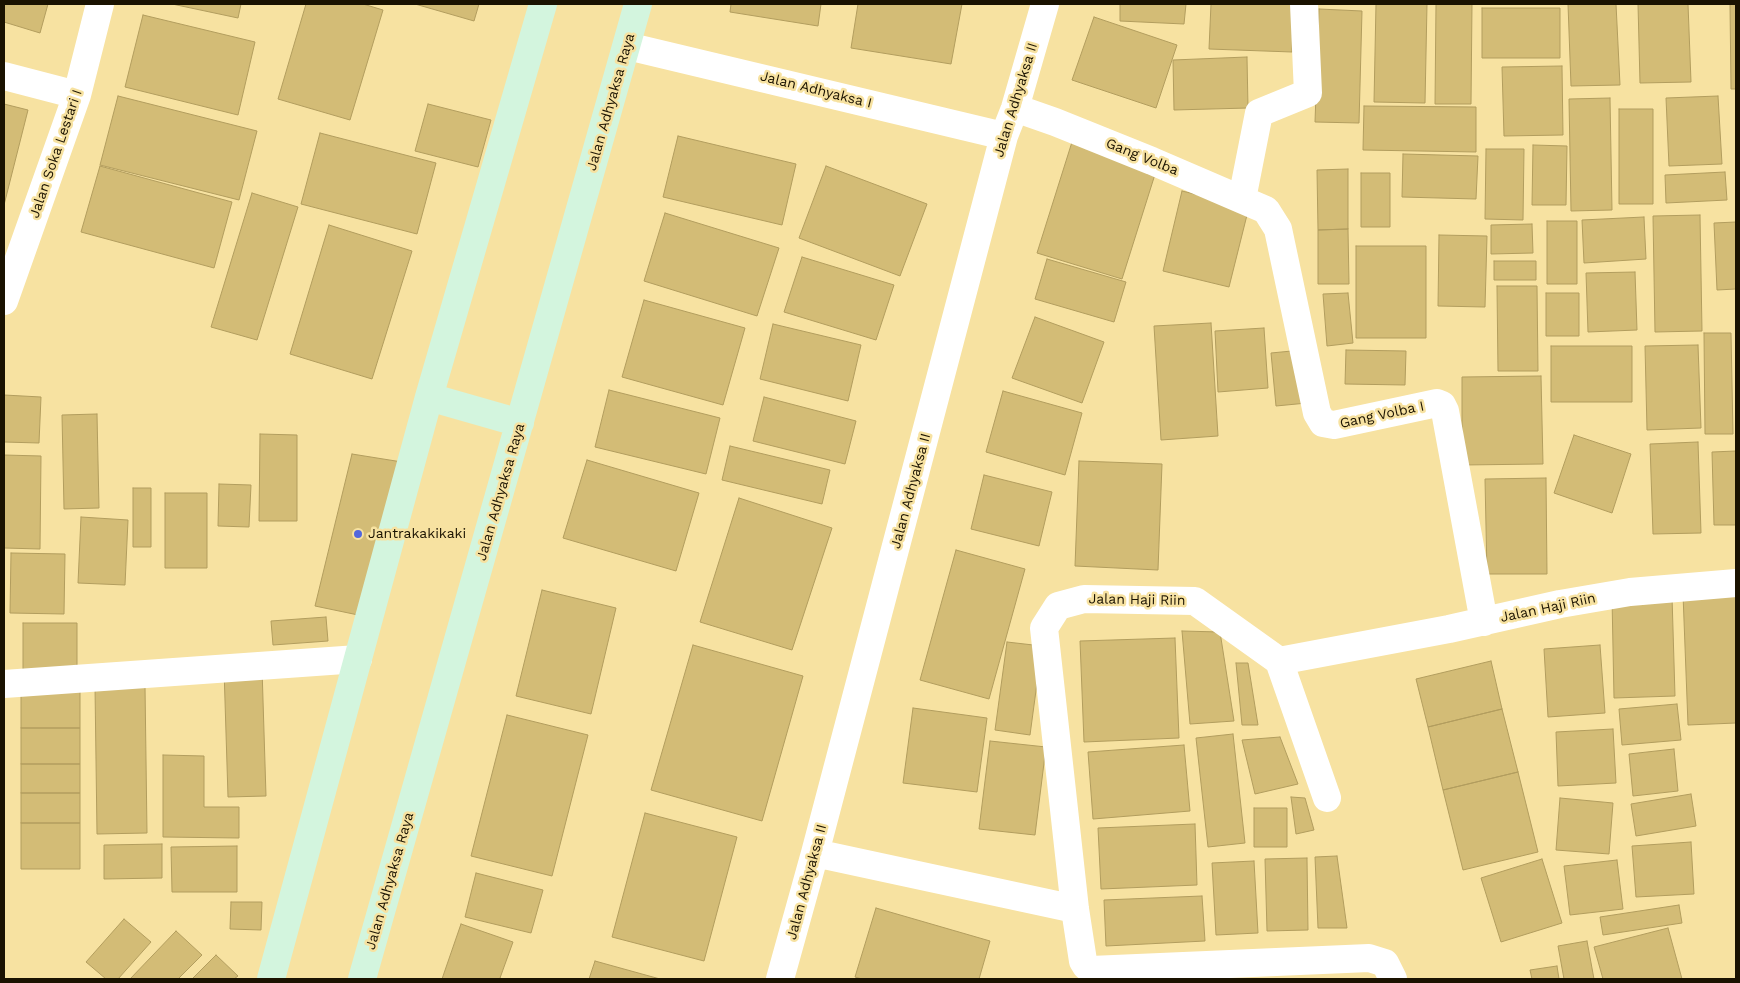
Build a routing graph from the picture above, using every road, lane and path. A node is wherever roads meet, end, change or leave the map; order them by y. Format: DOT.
graph roads {
  1 [pos="100,4"];
  2 [pos="543,4"];
  3 [pos="638,4"];
  4 [pos="1045,4"];
  5 [pos="1304,4"];
  6 [pos="627,46"];
  7 [pos="4,76"];
  8 [pos="77,94"];
  9 [pos="1015,108"];
  10 [pos="1004,136"];
  11 [pos="1242,199"];
  12 [pos="1266,210"];
  13 [pos="4,301"];
  14 [pos="429,397"];
  15 [pos="520,423"];
  16 [pos="1736,583"];
  17 [pos="1484,622"];
  18 [pos="358,659"];
  19 [pos="1280,660"];
  20 [pos="4,684"];
  21 [pos="1327,798"];
  22 [pos="815,853"];
  23 [pos="1075,909"];
  24 [pos="271,979"];
  25 [pos="362,979"];
  26 [pos="780,979"];
  27 [pos="1393,979"];
  1 -- 8 [label="street, Jalan Soka Lestari I"];
  2 -- 14 [label="main road"];
  3 -- 6 [label="main road, Jalan Adhyaksa Raya"];
  4 -- 9 [label="street, Jalan Adhyaksa II"];
  5 -- 11 [label="street"];
  6 -- 10 [label="street, Jalan Adhyaksa I"];
  6 -- 15 [label="main road, Jalan Adhyaksa Raya"];
  7 -- 8 [label="street"];
  8 -- 13 [label="street, Jalan Soka Lestari I"];
  9 -- 10 [label="street, Jalan Adhyaksa II"];
  9 -- 11 [label="street, Gang Volba"];
  10 -- 22 [label="street, Jalan Adhyaksa II"];
  11 -- 12 [label="street, Gang Volba"];
  12 -- 17 [label="street, Gang Volba I"];
  14 -- 15 [label="main road"];
  14 -- 18 [label="main road"];
  15 -- 25 [label="main road, Jalan Adhyaksa Raya"];
  16 -- 17 [label="street, Jalan Haji Riin"];
  17 -- 19 [label="street, Jalan Haji Riin"];
  18 -- 20 [label="street"];
  18 -- 24 [label="main road"];
  19 -- 21 [label="street"];
  19 -- 23 [label="street, Jalan Haji Riin"];
  22 -- 23 [label="street"];
  22 -- 26 [label="street, Jalan Adhyaksa II"];
  23 -- 27 [label="street, Jalan Haji Riin"];
}
